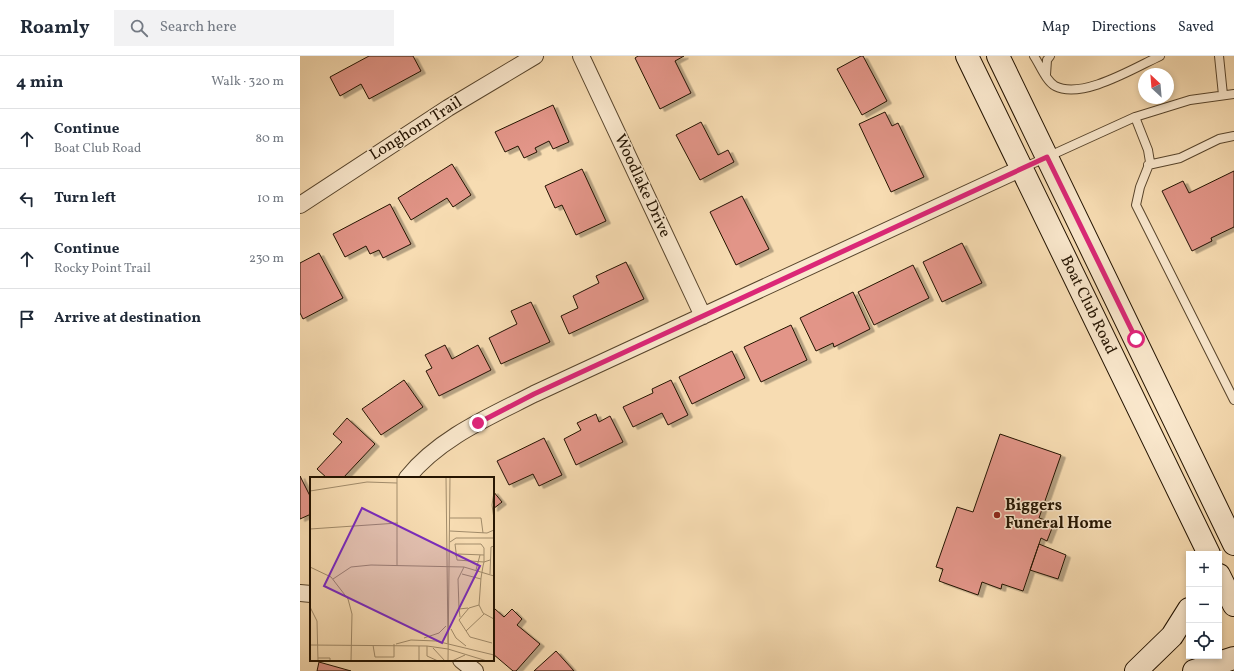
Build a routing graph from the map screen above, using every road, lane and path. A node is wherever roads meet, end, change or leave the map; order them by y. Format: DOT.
graph roads {
  1 [pos="535,56"];
  2 [pos="581,56"];
  3 [pos="967,56"];
  4 [pos="998,56"];
  5 [pos="1034,56"];
  6 [pos="1050,56"];
  7 [pos="1160,56"];
  8 [pos="1219,56"];
  9 [pos="1046,76"];
  10 [pos="1234,94"];
  11 [pos="1223,95"];
  12 [pos="1135,116"];
  13 [pos="1234,136"];
  14 [pos="1047,157"];
  15 [pos="1148,164"];
  16 [pos="1022,168"];
  17 [pos="300,205"];
  18 [pos="703,316"];
  19 [pos="1234,400"];
  20 [pos="408,477"];
  21 [pos="1231,536"];
  22 [pos="1203,549"];
  23 [pos="1222,581"];
  24 [pos="300,593"];
  25 [pos="310,594"];
  26 [pos="1234,605"];
  27 [pos="1186,614"];
  28 [pos="1234,658"];
  29 [pos="462,661"];
  30 [pos="475,671"];
  31 [pos="1136,671"];
  32 [pos="1194,671"];
  1 -- 17 [label="street, Longhorn Trail"];
  2 -- 18 [label="street, Woodlake Drive"];
  3 -- 16 [label="main road, Boat Club Road"];
  4 -- 14 [label="main road, Boat Club Road"];
  5 -- 9 [label="lane"];
  6 -- 9 [label="lane"];
  7 -- 9 [label="lane"];
  8 -- 11 [label="lane"];
  10 -- 11 [label="lane"];
  11 -- 12 [label="lane"];
  12 -- 14 [label="lane"];
  12 -- 15 [label="lane"];
  13 -- 15 [label="lane"];
  14 -- 16 [label="lane"];
  14 -- 21 [label="main road, Boat Club Road"];
  15 -- 19 [label="lane"];
  16 -- 18 [label="street"];
  16 -- 22 [label="main road, Boat Club Road"];
  18 -- 20 [label="street"];
  23 -- 26 [label="main road"];
  24 -- 25 [label="street"];
  27 -- 31 [label="main road"];
  28 -- 32 [label="main road"];
  29 -- 30 [label="street"];
}
